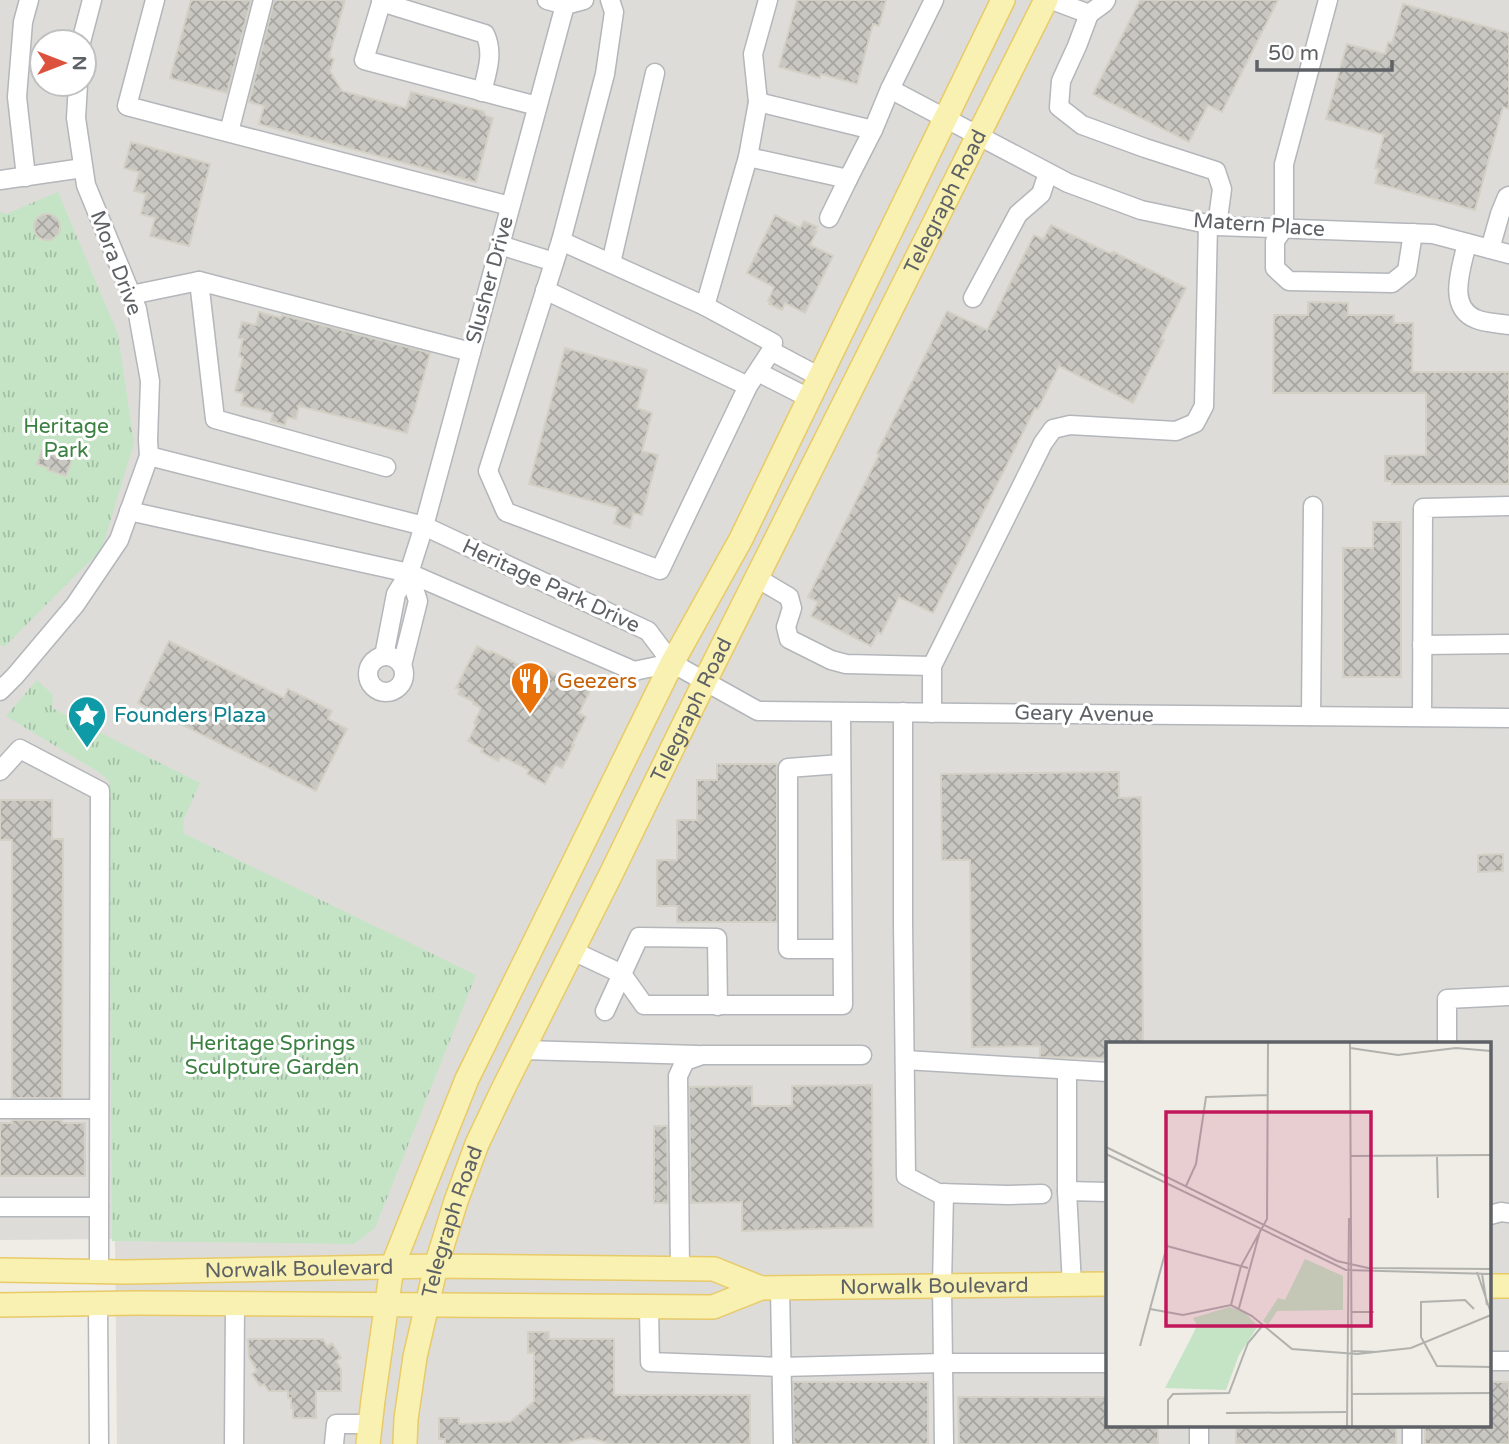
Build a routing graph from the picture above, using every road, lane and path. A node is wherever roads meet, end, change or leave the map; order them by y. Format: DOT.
graph roads {
  1 [pos="29,0"];
  2 [pos="92,0"];
  3 [pos="155,0"];
  4 [pos="263,0"];
  5 [pos="547,0"];
  6 [pos="584,0"];
  7 [pos="610,0"];
  8 [pos="768,0"];
  9 [pos="934,0"];
  10 [pos="1003,0"];
  11 [pos="1046,0"];
  12 [pos="1052,0"];
  13 [pos="1106,0"];
  14 [pos="1328,0"];
  15 [pos="382,1"];
  16 [pos="565,5"];
  17 [pos="1090,14"];
  18 [pos="85,28"];
  19 [pos="655,73"];
  20 [pos="890,89"];
  21 [pos="482,92"];
  22 [pos="77,98"];
  23 [pos="758,102"];
  24 [pos="537,106"];
  25 [pos="945,117"];
  26 [pos="873,130"];
  27 [pos="229,132"];
  28 [pos="979,135"];
  29 [pos="748,157"];
  30 [pos="83,167"];
  31 [pos="1048,173"];
  32 [pos="26,177"];
  33 [pos="848,178"];
  34 [pos="0,180"];
  35 [pos="1509,196"];
  36 [pos="510,206"];
  37 [pos="829,218"];
  38 [pos="1212,225"];
  39 [pos="1284,228"];
  40 [pos="1413,233"];
  41 [pos="561,241"];
  42 [pos="1467,243"];
  43 [pos="500,245"];
  44 [pos="1490,249"];
  45 [pos="1509,254"];
  46 [pos="554,262"];
  47 [pos="611,263"];
  48 [pos="199,281"];
  49 [pos="545,290"];
  50 [pos="131,295"];
  51 [pos="973,298"];
  52 [pos="705,306"];
  53 [pos="1509,325"];
  54 [pos="771,351"];
  55 [pos="471,352"];
  56 [pos="820,377"];
  57 [pos="753,379"];
  58 [pos="809,398"];
  59 [pos="149,456"];
  60 [pos="386,467"];
  61 [pos="1312,506"];
  62 [pos="1509,506"];
  63 [pos="129,511"];
  64 [pos="424,526"];
  65 [pos="409,573"];
  66 [pos="757,578"];
  67 [pos="1509,644"];
  68 [pos="1422,645"];
  69 [pos="384,656"];
  70 [pos="672,663"];
  71 [pos="402,665"];
  72 [pos="932,666"];
  73 [pos="705,681"];
  74 [pos="3,683"];
  75 [pos="841,712"];
  76 [pos="903,712"];
  77 [pos="932,713"];
  78 [pos="1311,716"];
  79 [pos="1422,717"];
  80 [pos="1509,718"];
  81 [pos="841,764"];
  82 [pos="0,771"];
  83 [pos="842,950"];
  84 [pos="573,951"];
  85 [pos="622,974"];
  86 [pos="1509,996"];
  87 [pos="718,1006"];
  88 [pos="605,1011"];
  89 [pos="1447,1042"];
  90 [pos="523,1050"];
  91 [pos="706,1055"];
  92 [pos="862,1055"];
  93 [pos="905,1060"];
  94 [pos="1067,1070"];
  95 [pos="1106,1072"];
  96 [pos="0,1109"];
  97 [pos="99,1109"];
  98 [pos="1067,1191"];
  99 [pos="1106,1192"];
  100 [pos="944,1193"];
  101 [pos="1042,1194"];
  102 [pos="99,1207"];
  103 [pos="0,1208"];
  104 [pos="436,1266"];
  105 [pos="392,1267"];
  106 [pos="680,1269"];
  107 [pos="0,1270"];
  108 [pos="99,1272"];
  109 [pos="1106,1284"];
  110 [pos="1072,1285"];
  111 [pos="942,1286"];
  112 [pos="771,1288"];
  113 [pos="98,1304"];
  114 [pos="235,1304"];
  115 [pos="0,1305"];
  116 [pos="428,1305"];
  117 [pos="386,1306"];
  118 [pos="649,1307"];
  119 [pos="943,1363"];
  120 [pos="1106,1363"];
  121 [pos="781,1367"];
  122 [pos="1199,1426"];
  123 [pos="1412,1426"];
  124 [pos="369,1434"];
  125 [pos="99,1444"];
  126 [pos="234,1444"];
  127 [pos="334,1444"];
  128 [pos="405,1444"];
  129 [pos="783,1444"];
  130 [pos="944,1444"];
  131 [pos="1199,1444"];
  132 [pos="1412,1444"];
  1 -- 32 [label="street"];
  2 -- 18 [label="street"];
  3 -- 27 [label="street"];
  4 -- 27 [label="street"];
  5 -- 16 [label="street"];
  6 -- 16 [label="street"];
  7 -- 41 [label="street"];
  8 -- 23 [label="street"];
  9 -- 20 [label="street"];
  10 -- 25 [label="main road, Telegraph Road"];
  11 -- 28 [label="main road, Telegraph Road"];
  12 -- 17 [label="street"];
  13 -- 17 [label="street"];
  14 -- 39 [label="street"];
  15 -- 21 [label="street"];
  15 -- 21 [label="street"];
  16 -- 24 [label="street, Slusher Drive"];
  17 -- 38 [label="street"];
  19 -- 47 [label="street"];
  20 -- 25 [label="street, Matern Place"];
  20 -- 26 [label="street"];
  21 -- 24 [label="street"];
  22 -- 30 [label="street, Mora Drive"];
  23 -- 26 [label="street"];
  23 -- 29 [label="street"];
  24 -- 36 [label="street, Slusher Drive"];
  25 -- 28 [label="street, Matern Place"];
  25 -- 56 [label="main road, Telegraph Road"];
  26 -- 33 [label="street"];
  27 -- 36 [label="street"];
  28 -- 31 [label="street, Matern Place"];
  28 -- 66 [label="main road, Telegraph Road"];
  29 -- 33 [label="street"];
  29 -- 52 [label="street"];
  30 -- 32 [label="street"];
  30 -- 50 [label="street, Mora Drive"];
  31 -- 38 [label="street, Matern Place"];
  31 -- 51 [label="street"];
  32 -- 34 [label="street"];
  33 -- 37 [label="street"];
  35 -- 44 [label="street"];
  36 -- 43 [label="street, Slusher Drive"];
  38 -- 39 [label="street, Matern Place"];
  38 -- 72 [label="street"];
  39 -- 40 [label="street, Matern Place"];
  39 -- 40 [label="street"];
  40 -- 42 [label="street, Matern Place"];
  41 -- 46 [label="street"];
  41 -- 47 [label="street"];
  42 -- 44 [label="street, Matern Place"];
  42 -- 53 [label="street"];
  43 -- 46 [label="street"];
  43 -- 55 [label="street, Slusher Drive"];
  44 -- 45 [label="street, Matern Place"];
  46 -- 49 [label="street"];
  47 -- 52 [label="street"];
  48 -- 50 [label="street"];
  48 -- 55 [label="street"];
  48 -- 60 [label="street"];
  49 -- 57 [label="street"];
  49 -- 57 [label="street"];
  50 -- 59 [label="street, Mora Drive"];
  52 -- 54 [label="street"];
  54 -- 56 [label="street"];
  54 -- 57 [label="street"];
  55 -- 64 [label="street, Slusher Drive"];
  56 -- 58 [label="main road, Telegraph Road"];
  57 -- 58 [label="street"];
  58 -- 70 [label="main road, Telegraph Road"];
  59 -- 63 [label="street, Mora Drive"];
  59 -- 64 [label="street, Heritage Park Drive"];
  61 -- 78 [label="street"];
  62 -- 68 [label="street"];
  63 -- 65 [label="street, Heritage Park Drive"];
  63 -- 74 [label="street, Mora Drive"];
  64 -- 65 [label="street, Slusher Drive"];
  64 -- 70 [label="street, Heritage Park Drive"];
  65 -- 69 [label="street, Slusher Drive"];
  65 -- 70 [label="street, Heritage Park Drive"];
  65 -- 71 [label="street"];
  66 -- 72 [label="street"];
  66 -- 73 [label="main road, Telegraph Road"];
  67 -- 68 [label="street"];
  68 -- 79 [label="street"];
  69 -- 71 [label="street"];
  69 -- 71 [label="street"];
  70 -- 73 [label="street, Geary Avenue"];
  70 -- 105 [label="main road, Telegraph Road"];
  72 -- 77 [label="street"];
  73 -- 75 [label="street, Geary Avenue"];
  73 -- 84 [label="main road, Telegraph Road"];
  75 -- 76 [label="street, Geary Avenue"];
  75 -- 81 [label="street"];
  76 -- 77 [label="street, Geary Avenue"];
  76 -- 93 [label="street"];
  77 -- 78 [label="street, Geary Avenue"];
  78 -- 79 [label="street, Geary Avenue"];
  79 -- 80 [label="street, Geary Avenue"];
  81 -- 83 [label="street"];
  81 -- 83 [label="street"];
  82 -- 97 [label="street"];
  83 -- 87 [label="street"];
  84 -- 85 [label="street"];
  84 -- 90 [label="main road, Telegraph Road"];
  85 -- 87 [label="street"];
  85 -- 87 [label="street"];
  85 -- 88 [label="street"];
  86 -- 89 [label="street"];
  90 -- 91 [label="street"];
  90 -- 104 [label="main road, Telegraph Road"];
  91 -- 92 [label="street"];
  91 -- 106 [label="street"];
  93 -- 94 [label="street"];
  93 -- 100 [label="street"];
  94 -- 95 [label="street"];
  94 -- 98 [label="street"];
  96 -- 97 [label="street"];
  97 -- 102 [label="street"];
  98 -- 99 [label="street"];
  98 -- 110 [label="street"];
  100 -- 101 [label="street"];
  100 -- 111 [label="street"];
  102 -- 103 [label="street"];
  102 -- 108 [label="street"];
  104 -- 105 [label="main road, Norwalk Boulevard"];
  104 -- 106 [label="main road, Norwalk Boulevard"];
  104 -- 116 [label="main road, Telegraph Road"];
  105 -- 108 [label="main road, Norwalk Boulevard"];
  105 -- 117 [label="main road, Telegraph Road"];
  106 -- 112 [label="main road, Norwalk Boulevard"];
  107 -- 108 [label="main road, Norwalk Boulevard"];
  109 -- 110 [label="main road, Norwalk Boulevard"];
  110 -- 111 [label="main road, Norwalk Boulevard"];
  111 -- 112 [label="main road, Norwalk Boulevard"];
  111 -- 119 [label="street"];
  112 -- 118 [label="main road, Norwalk Boulevard"];
  112 -- 121 [label="street"];
  113 -- 114 [label="main road, Norwalk Boulevard"];
  113 -- 115 [label="main road, Norwalk Boulevard"];
  113 -- 125 [label="street"];
  114 -- 117 [label="main road, Norwalk Boulevard"];
  114 -- 126 [label="street"];
  116 -- 117 [label="main road, Norwalk Boulevard"];
  116 -- 118 [label="main road, Norwalk Boulevard"];
  116 -- 128 [label="main road, Telegraph Road"];
  117 -- 124 [label="main road, Telegraph Road"];
  118 -- 121 [label="street"];
  119 -- 120 [label="street"];
  119 -- 121 [label="street"];
  119 -- 130 [label="street"];
  121 -- 129 [label="street"];
  122 -- 131 [label="street"];
  123 -- 132 [label="street"];
  124 -- 127 [label="street"];
}
